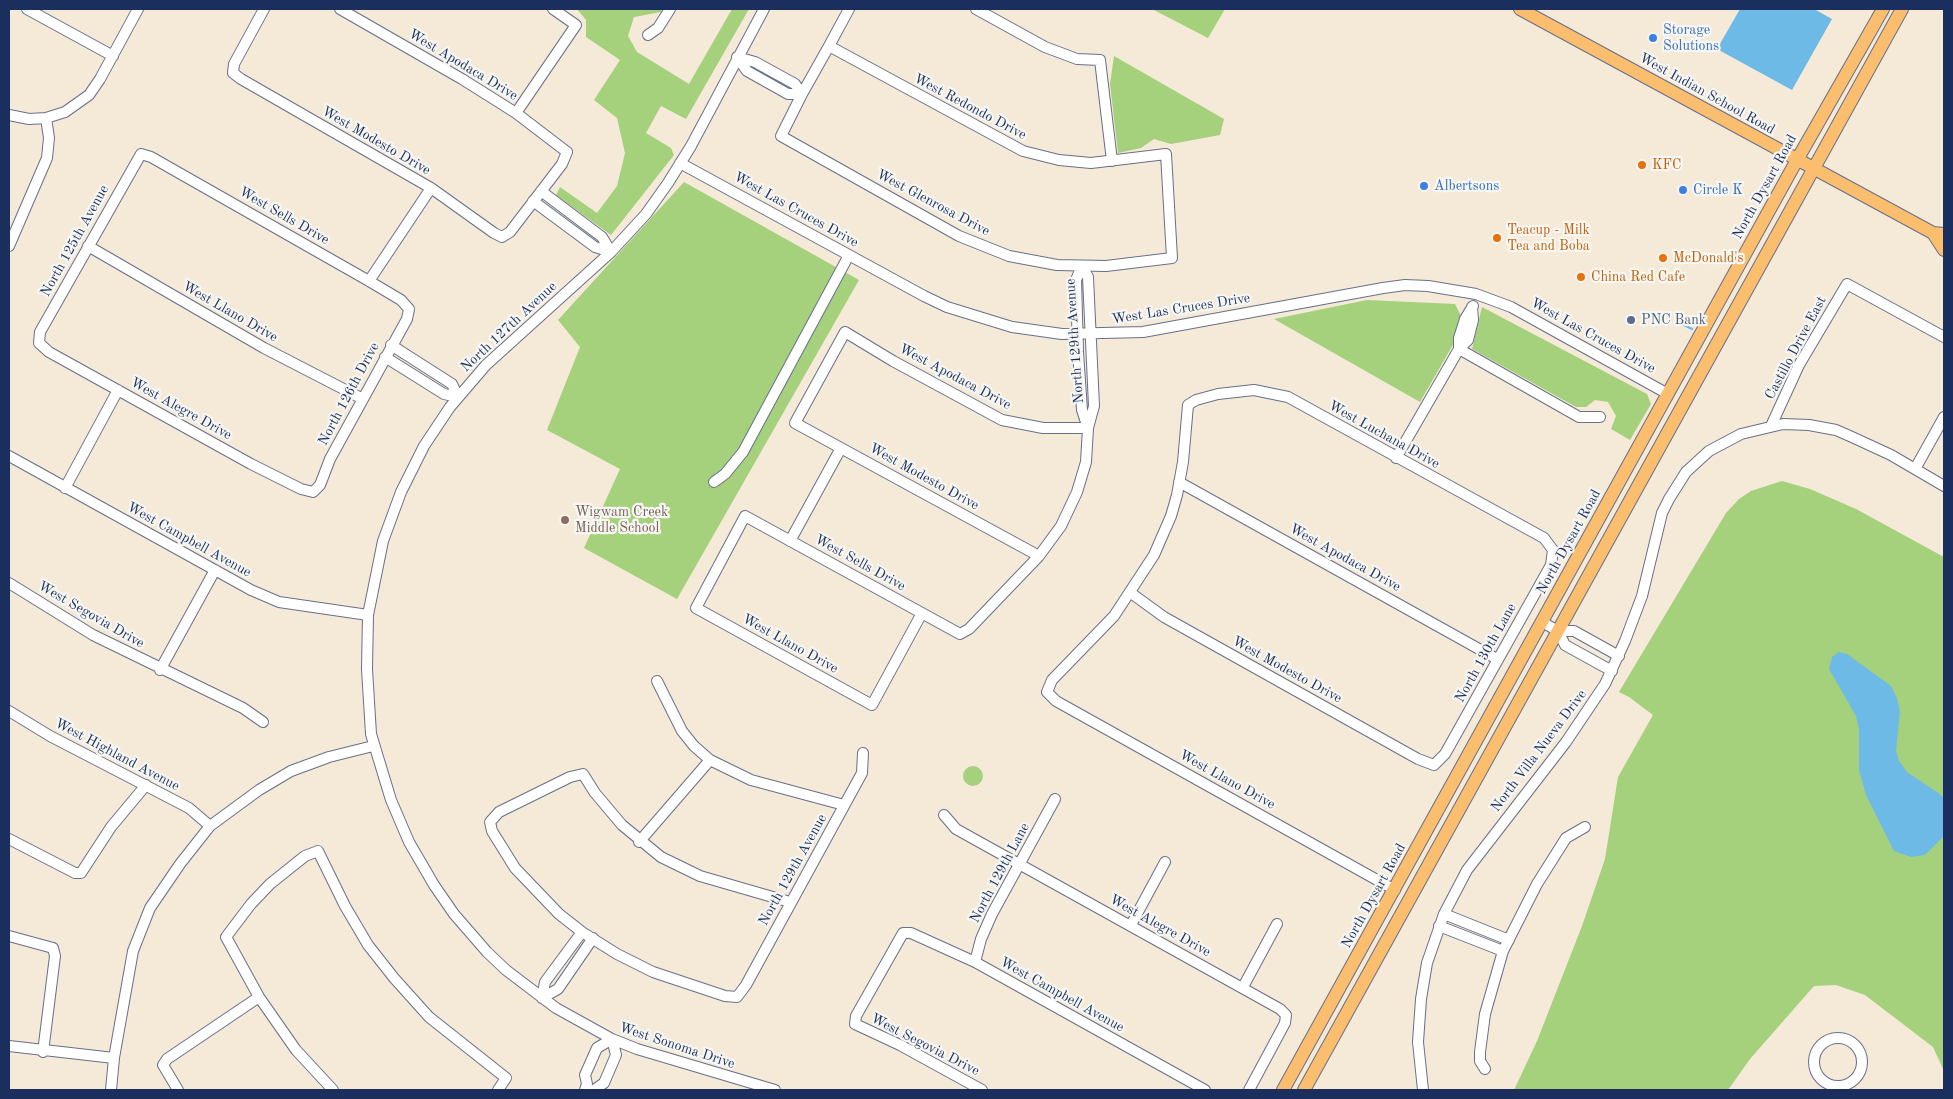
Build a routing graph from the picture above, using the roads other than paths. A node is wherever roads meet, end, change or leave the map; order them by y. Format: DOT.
graph roads {
  1 [pos="27,9"];
  2 [pos="138,9"];
  3 [pos="264,9"];
  4 [pos="340,9"];
  5 [pos="553,9"];
  6 [pos="670,9"];
  7 [pos="764,9"];
  8 [pos="849,9"];
  9 [pos="976,9"];
  10 [pos="1520,9"];
  11 [pos="1883,9"];
  12 [pos="1902,9"];
  13 [pos="648,36"];
  14 [pos="829,46"];
  15 [pos="113,56"];
  16 [pos="737,57"];
  17 [pos="802,94"];
  18 [pos="516,113"];
  19 [pos="9,115"];
  20 [pos="46,118"];
  21 [pos="141,154"];
  22 [pos="1797,160"];
  23 [pos="1112,162"];
  24 [pos="680,163"];
  25 [pos="1814,169"];
  26 [pos="431,188"];
  27 [pos="541,191"];
  28 [pos="534,201"];
  29 [pos="1938,234"];
  30 [pos="10,242"];
  31 [pos="88,246"];
  32 [pos="1944,250"];
  33 [pos="611,252"];
  34 [pos="849,254"];
  35 [pos="1172,258"];
  36 [pos="1082,266"];
  37 [pos="369,281"];
  38 [pos="1476,294"];
  39 [pos="409,309"];
  40 [pos="845,332"];
  41 [pos="1078,334"];
  42 [pos="1090,334"];
  43 [pos="1944,337"];
  44 [pos="39,343"];
  45 [pos="391,345"];
  46 [pos="1459,349"];
  47 [pos="385,357"];
  48 [pos="118,390"];
  49 [pos="1668,394"];
  50 [pos="458,397"];
  51 [pos="361,398"];
  52 [pos="1685,402"];
  53 [pos="1600,417"];
  54 [pos="1944,418"];
  55 [pos="1771,426"];
  56 [pos="1088,428"];
  57 [pos="841,448"];
  58 [pos="9,456"];
  59 [pos="1396,458"];
  60 [pos="1915,468"];
  61 [pos="714,482"];
  62 [pos="1179,482"];
  63 [pos="1944,486"];
  64 [pos="65,488"];
  65 [pos="313,492"];
  66 [pos="790,541"];
  67 [pos="1553,550"];
  68 [pos="1039,556"];
  69 [pos="215,570"];
  70 [pos="9,583"];
  71 [pos="1130,593"];
  72 [pos="696,608"];
  73 [pos="922,613"];
  74 [pos="368,615"];
  75 [pos="1542,622"];
  76 [pos="1558,631"];
  77 [pos="960,634"];
  78 [pos="1619,656"];
  79 [pos="1497,659"];
  80 [pos="160,670"];
  81 [pos="1612,672"];
  82 [pos="657,681"];
  83 [pos="368,705"];
  84 [pos="9,711"];
  85 [pos="262,722"];
  86 [pos="373,746"];
  87 [pos="862,753"];
  88 [pos="710,760"];
  89 [pos="1434,765"];
  90 [pos="146,785"];
  91 [pos="1055,799"];
  92 [pos="844,805"];
  93 [pos="944,815"];
  94 [pos="210,826"];
  95 [pos="1585,827"];
  96 [pos="9,839"];
  97 [pos="640,842"];
  98 [pos="1165,862"];
  99 [pos="1019,864"];
  100 [pos="1395,890"];
  101 [pos="790,902"];
  102 [pos="1444,914"];
  103 [pos="1277,924"];
  104 [pos="1131,925"];
  105 [pos="1439,926"];
  106 [pos="582,932"];
  107 [pos="9,936"];
  108 [pos="593,938"];
  109 [pos="1508,940"];
  110 [pos="1504,951"];
  111 [pos="975,962"];
  112 [pos="1243,987"];
  113 [pos="259,996"];
  114 [pos="542,998"];
  115 [pos="855,1024"];
  116 [pos="612,1039"];
  117 [pos="9,1046"];
  118 [pos="43,1052"];
  119 [pos="114,1058"];
  120 [pos="1486,1069"];
  121 [pos="1838,1088"];
  122 [pos="111,1090"];
  123 [pos="178,1090"];
  124 [pos="333,1090"];
  125 [pos="498,1090"];
  126 [pos="585,1090"];
  127 [pos="594,1090"];
  128 [pos="775,1090"];
  129 [pos="982,1090"];
  130 [pos="1205,1090"];
  131 [pos="1249,1090"];
  132 [pos="1284,1090"];
  133 [pos="1304,1090"];
  134 [pos="1423,1090"];
  1 -- 15 [label="street"];
  2 -- 15 [label="street"];
  3 -- 26 [label="street, West Modesto Drive"];
  4 -- 18 [label="street, West Apodaca Drive"];
  5 -- 18 [label="street"];
  6 -- 13 [label="street"];
  7 -- 16 [label="street, North 127th Avenue"];
  8 -- 14 [label="street"];
  9 -- 23 [label="street"];
  10 -- 22 [label="main road, West Indian School Road"];
  11 -- 22 [label="main road, North Dysart Road"];
  12 -- 25 [label="main road"];
  14 -- 17 [label="street"];
  14 -- 23 [label="street, West Redondo Drive"];
  15 -- 20 [label="street"];
  16 -- 17 [label="street"];
  16 -- 24 [label="street, North 127th Avenue"];
  17 -- 36 [label="street, West Glenrosa Drive"];
  18 -- 27 [label="street, West Apodaca Drive"];
  19 -- 20 [label="street"];
  20 -- 30 [label="street"];
  21 -- 31 [label="street, North 125th Avenue"];
  21 -- 37 [label="street, West Sells Drive"];
  22 -- 25 [label="main road, West Indian School Road"];
  22 -- 49 [label="main road, North Dysart Road"];
  23 -- 35 [label="street, West Redondo Drive"];
  24 -- 33 [label="street, North 127th Avenue"];
  24 -- 34 [label="street, West Las Cruces Drive"];
  25 -- 29 [label="main road, West Indian School Road"];
  25 -- 52 [label="main road"];
  26 -- 28 [label="street, West Modesto Drive"];
  26 -- 37 [label="street"];
  27 -- 28 [label="street"];
  27 -- 33 [label="street"];
  28 -- 33 [label="street"];
  29 -- 32 [label="main road, West Indian School Road"];
  31 -- 44 [label="street, North 125th Avenue"];
  31 -- 51 [label="street, West Llano Drive"];
  33 -- 50 [label="street, North 127th Avenue"];
  34 -- 41 [label="street, West Las Cruces Drive"];
  34 -- 61 [label="street"];
  35 -- 36 [label="street, West Glenrosa Drive"];
  36 -- 41 [label="street, North 129th Avenue"];
  36 -- 42 [label="street, North 129th Avenue"];
  37 -- 39 [label="street, West Sells Drive"];
  38 -- 42 [label="street, West Las Cruces Drive"];
  38 -- 46 [label="street"];
  38 -- 49 [label="street, West Las Cruces Drive"];
  39 -- 45 [label="street, North 126th Drive"];
  40 -- 56 [label="street, West Apodaca Drive"];
  40 -- 57 [label="street, West Modesto Drive"];
  41 -- 42 [label="street, West Las Cruces Drive"];
  41 -- 56 [label="street, North 129th Avenue"];
  42 -- 56 [label="street, North 129th Avenue"];
  43 -- 55 [label="street, Castillo Drive East"];
  44 -- 48 [label="street, West Alegre Drive"];
  45 -- 47 [label="street, North 126th Drive"];
  45 -- 50 [label="street"];
  46 -- 53 [label="street"];
  46 -- 59 [label="street"];
  47 -- 50 [label="street"];
  47 -- 51 [label="street, North 126th Drive"];
  48 -- 64 [label="street"];
  48 -- 65 [label="street, West Alegre Drive"];
  49 -- 52 [label="main road"];
  49 -- 75 [label="main road, North Dysart Road"];
  50 -- 74 [label="street, North 127th Avenue"];
  51 -- 65 [label="street, North 126th Drive"];
  52 -- 76 [label="main road"];
  54 -- 60 [label="street"];
  55 -- 60 [label="street, North Villa Nueva Drive"];
  55 -- 78 [label="street, North Villa Nueva Drive"];
  56 -- 68 [label="street, North 129th Avenue"];
  57 -- 66 [label="street"];
  57 -- 68 [label="street, West Modesto Drive"];
  58 -- 64 [label="street, West Campbell Avenue"];
  59 -- 62 [label="street, West Luchana Drive"];
  59 -- 67 [label="street, West Luchana Drive"];
  60 -- 63 [label="street, North Villa Nueva Drive"];
  62 -- 71 [label="street"];
  62 -- 79 [label="street, West Apodaca Drive"];
  64 -- 69 [label="street, West Campbell Avenue"];
  66 -- 72 [label="street, West Sells Drive"];
  66 -- 73 [label="street, West Sells Drive"];
  67 -- 79 [label="street, North 130th Lane"];
  68 -- 77 [label="street, North 129th Avenue"];
  69 -- 74 [label="street, West Campbell Avenue"];
  69 -- 80 [label="street"];
  70 -- 80 [label="street, West Segovia Drive"];
  71 -- 89 [label="street, West Modesto Drive"];
  71 -- 100 [label="street, West Llano Drive"];
  72 -- 73 [label="street, West Llano Drive"];
  73 -- 77 [label="street, West Sells Drive"];
  74 -- 83 [label="street, North 127th Avenue"];
  75 -- 76 [label="street"];
  75 -- 100 [label="main road, North Dysart Road"];
  76 -- 78 [label="street"];
  76 -- 81 [label="street"];
  76 -- 133 [label="main road"];
  78 -- 81 [label="street, North Villa Nueva Drive"];
  79 -- 89 [label="street, North 130th Lane"];
  80 -- 85 [label="street, West Segovia Drive"];
  81 -- 102 [label="street, North Villa Nueva Drive"];
  82 -- 88 [label="street"];
  83 -- 86 [label="street, West Sonoma Drive"];
  84 -- 90 [label="street, West Highland Avenue"];
  86 -- 94 [label="street"];
  86 -- 114 [label="street, West Sonoma Drive"];
  87 -- 92 [label="street, North 129th Avenue"];
  88 -- 92 [label="street"];
  88 -- 97 [label="street"];
  90 -- 94 [label="street, West Highland Avenue"];
  90 -- 96 [label="street"];
  91 -- 99 [label="street, North 129th Lane"];
  92 -- 101 [label="street, North 129th Avenue"];
  93 -- 99 [label="street, West Alegre Drive"];
  94 -- 119 [label="street"];
  95 -- 109 [label="street"];
  97 -- 101 [label="street"];
  97 -- 106 [label="street"];
  98 -- 104 [label="street"];
  99 -- 104 [label="street, West Alegre Drive"];
  99 -- 111 [label="street, North 129th Lane"];
  100 -- 132 [label="main road, North Dysart Road"];
  101 -- 108 [label="street, North 129th Avenue"];
  102 -- 105 [label="street, North Villa Nueva Drive"];
  102 -- 109 [label="street"];
  103 -- 112 [label="street"];
  104 -- 112 [label="street, West Alegre Drive"];
  105 -- 110 [label="street"];
  105 -- 134 [label="street, North Villa Nueva Drive"];
  106 -- 108 [label="street"];
  106 -- 114 [label="street"];
  107 -- 118 [label="street"];
  108 -- 114 [label="street"];
  109 -- 110 [label="street"];
  110 -- 120 [label="street"];
  111 -- 115 [label="street, West Campbell Avenue"];
  111 -- 130 [label="street, West Campbell Avenue"];
  112 -- 131 [label="street, West Alegre Drive"];
  113 -- 123 [label="street"];
  113 -- 124 [label="street"];
  113 -- 125 [label="street"];
  114 -- 116 [label="street, West Sonoma Drive"];
  115 -- 129 [label="street, West Segovia Drive"];
  116 -- 126 [label="street"];
  116 -- 127 [label="street"];
  116 -- 128 [label="street, West Sonoma Drive"];
  117 -- 118 [label="street"];
  118 -- 119 [label="street"];
  119 -- 122 [label="street"];
  121 -- 121 [label="street"];
}
